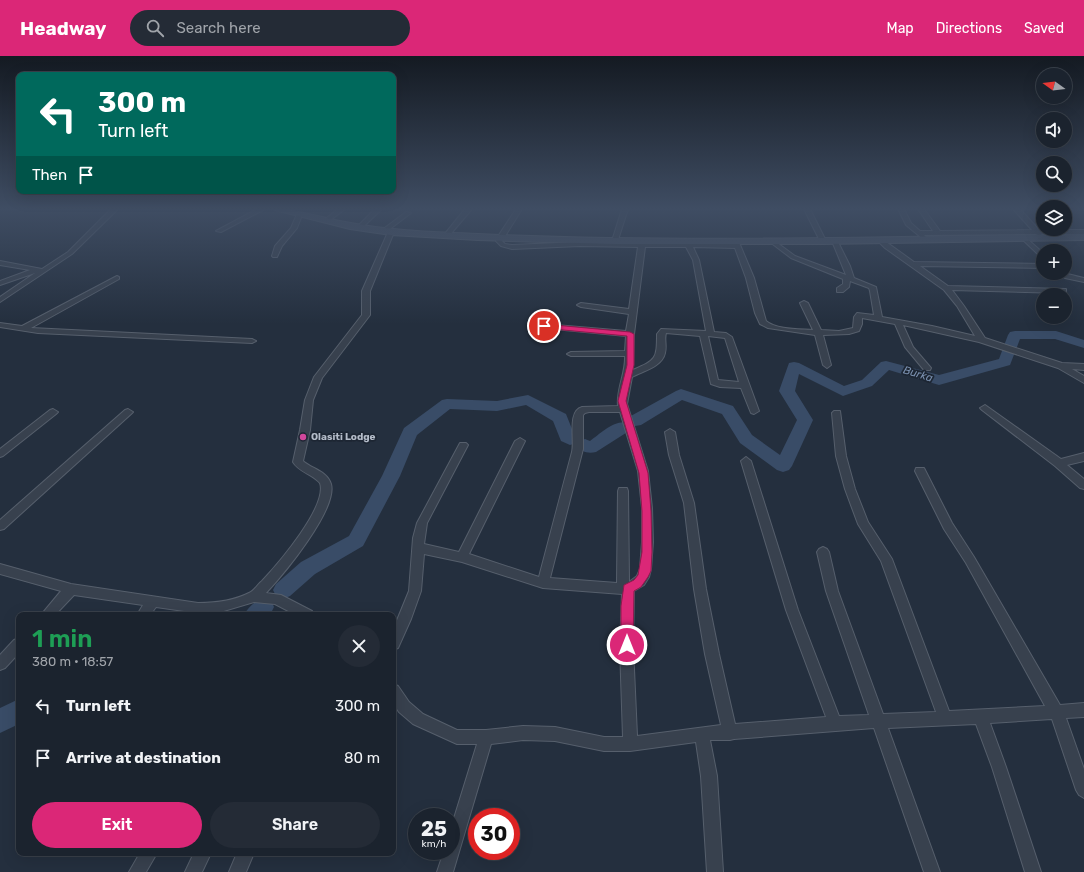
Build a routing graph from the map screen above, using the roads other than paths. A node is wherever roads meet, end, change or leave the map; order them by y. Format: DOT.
graph roads {
  1 [pos="77,247"];
  2 [pos="277,247"];
  3 [pos="382,247"];
  4 [pos="641,247"];
  5 [pos="689,247"];
  6 [pos="738,247"];
  7 [pos="780,247"];
  8 [pos="838,247"];
  9 [pos="888,247"];
  10 [pos="275,256"];
  11 [pos="0,264"];
  12 [pos="915,264"];
  13 [pos="1036,266"];
  14 [pos="42,270"];
  15 [pos="117,278"];
  16 [pos="849,278"];
  17 [pos="1072,278"];
  18 [pos="1084,280"];
  19 [pos="0,283"];
  20 [pos="945,288"];
  21 [pos="840,290"];
  22 [pos="1036,290"];
  23 [pos="0,300"];
  24 [pos="804,303"];
  25 [pos="581,305"];
  26 [pos="633,312"];
  27 [pos="878,317"];
  28 [pos="898,321"];
  29 [pos="0,326"];
  30 [pos="544,326"];
  31 [pos="23,329"];
  32 [pos="818,332"];
  33 [pos="706,333"];
  34 [pos="630,334"];
  35 [pos="982,340"];
  36 [pos="252,341"];
  37 [pos="630,353"];
  38 [pos="571,354"];
  39 [pos="828,365"];
  40 [pos="1061,366"];
  41 [pos="927,368"];
  42 [pos="1084,368"];
  43 [pos="629,375"];
  44 [pos="1084,380"];
  45 [pos="744,385"];
  46 [pos="985,408"];
  47 [pos="624,409"];
  48 [pos="754,411"];
  49 [pos="53,412"];
  50 [pos="128,412"];
  51 [pos="837,413"];
  52 [pos="670,432"];
  53 [pos="520,441"];
  54 [pos="463,445"];
  55 [pos="0,454"];
  56 [pos="1084,457"];
  57 [pos="746,461"];
  58 [pos="1059,463"];
  59 [pos="920,471"];
  60 [pos="1084,484"];
  61 [pos="622,491"];
  62 [pos="0,526"];
  63 [pos="418,548"];
  64 [pos="823,552"];
  65 [pos="462,557"];
  66 [pos="0,569"];
  67 [pos="543,583"];
  68 [pos="71,589"];
  69 [pos="625,589"];
  70 [pos="254,597"];
  71 [pos="154,601"];
  72 [pos="49,612"];
  73 [pos="145,612"];
  74 [pos="300,612"];
  75 [pos="396,638"];
  76 [pos="16,647"];
  77 [pos="0,664"];
  78 [pos="396,695"];
  79 [pos="1084,710"];
  80 [pos="1057,713"];
  81 [pos="980,717"];
  82 [pos="945,718"];
  83 [pos="880,722"];
  84 [pos="836,723"];
  85 [pos="730,733"];
  86 [pos="702,734"];
  87 [pos="486,737"];
  88 [pos="630,744"];
  89 [pos="1084,790"];
  90 [pos="146,856"];
  91 [pos="201,856"];
  92 [pos="245,856"];
  93 [pos="137,872"];
  94 [pos="193,872"];
  95 [pos="237,872"];
  96 [pos="445,872"];
  97 [pos="715,872"];
  98 [pos="932,872"];
  99 [pos="1033,872"];
  1 -- 14 [label="street"];
  2 -- 10 [label="street"];
  3 -- 70 [label="street"];
  4 -- 26 [label="street"];
  5 -- 33 [label="street"];
  6 -- 32 [label="street"];
  7 -- 16 [label="street"];
  8 -- 16 [label="street"];
  9 -- 12 [label="street"];
  11 -- 14 [label="street"];
  12 -- 13 [label="street"];
  12 -- 20 [label="street"];
  14 -- 19 [label="street"];
  14 -- 23 [label="street"];
  15 -- 31 [label="street"];
  16 -- 21 [label="street"];
  16 -- 27 [label="street"];
  17 -- 18 [label="street"];
  20 -- 22 [label="street"];
  20 -- 35 [label="street"];
  24 -- 32 [label="street"];
  25 -- 26 [label="street"];
  26 -- 34 [label="street"];
  27 -- 28 [label="street"];
  27 -- 32 [label="street"];
  28 -- 35 [label="street"];
  28 -- 41 [label="street"];
  29 -- 31 [label="street"];
  30 -- 34 [label="street"];
  31 -- 36 [label="street"];
  32 -- 39 [label="street"];
  33 -- 43 [label="street"];
  33 -- 45 [label="street"];
  33 -- 45 [label="street"];
  34 -- 37 [label="street"];
  35 -- 40 [label="street"];
  37 -- 38 [label="street"];
  37 -- 43 [label="street"];
  40 -- 42 [label="street"];
  40 -- 44 [label="street"];
  43 -- 47 [label="street"];
  45 -- 48 [label="street"];
  46 -- 58 [label="street"];
  47 -- 67 [label="street"];
  47 -- 69 [label="street"];
  49 -- 55 [label="street"];
  50 -- 62 [label="street"];
  51 -- 82 [label="street"];
  52 -- 85 [label="street"];
  53 -- 65 [label="street"];
  54 -- 63 [label="street"];
  56 -- 58 [label="street"];
  57 -- 84 [label="street"];
  58 -- 60 [label="street"];
  59 -- 80 [label="street"];
  61 -- 69 [label="street"];
  63 -- 65 [label="street"];
  63 -- 75 [label="street"];
  64 -- 83 [label="street"];
  65 -- 67 [label="street"];
  66 -- 68 [label="street"];
  67 -- 69 [label="street"];
  68 -- 71 [label="street"];
  68 -- 72 [label="street"];
  69 -- 88 [label="street"];
  70 -- 71 [label="street"];
  70 -- 74 [label="street"];
  71 -- 73 [label="street"];
  76 -- 77 [label="street"];
  78 -- 87 [label="street"];
  79 -- 80 [label="street"];
  80 -- 81 [label="street"];
  80 -- 89 [label="street"];
  81 -- 82 [label="street"];
  81 -- 99 [label="street"];
  82 -- 83 [label="street"];
  83 -- 84 [label="street"];
  83 -- 98 [label="street"];
  84 -- 85 [label="street"];
  85 -- 86 [label="street"];
  86 -- 88 [label="street"];
  86 -- 97 [label="street"];
  87 -- 88 [label="street"];
  87 -- 96 [label="street"];
  90 -- 93 [label="street"];
  91 -- 94 [label="street"];
  92 -- 95 [label="street"];
}
